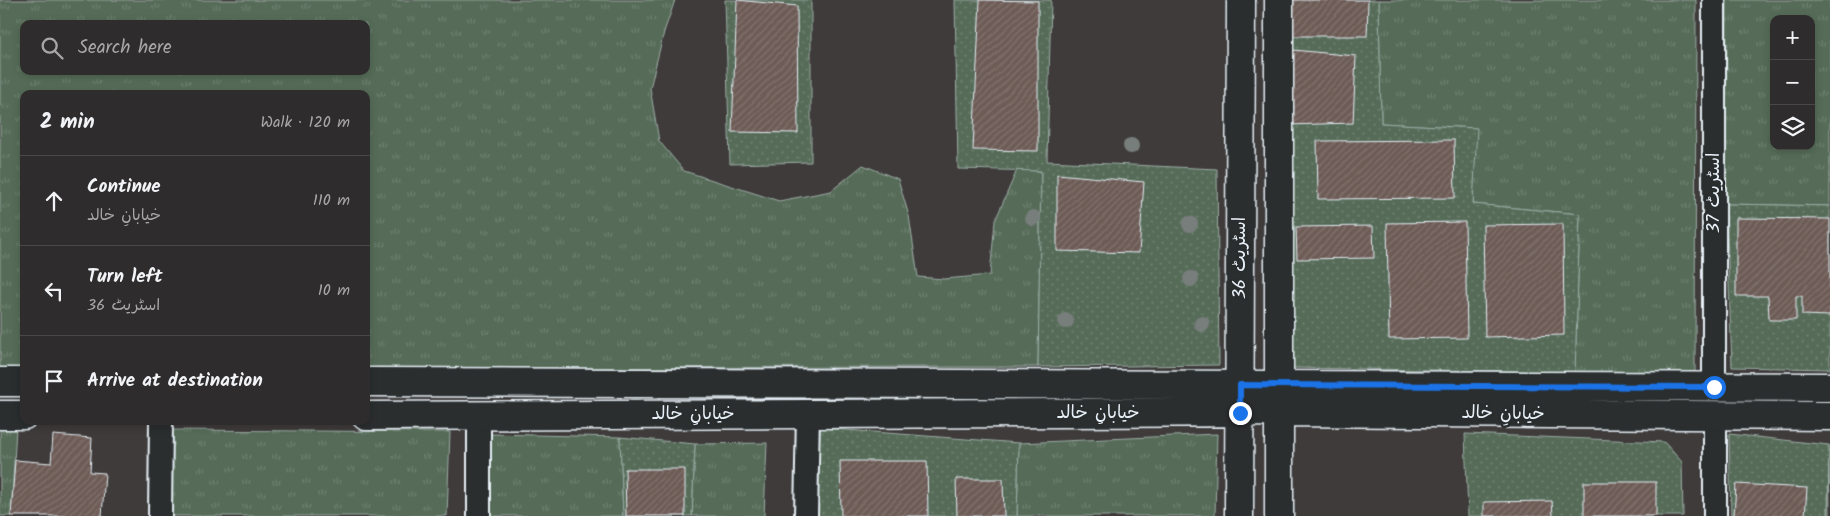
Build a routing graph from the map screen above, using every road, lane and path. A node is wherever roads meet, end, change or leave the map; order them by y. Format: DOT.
graph roads {
  1 [pos="1241,0"];
  2 [pos="1279,0"];
  3 [pos="1714,0"];
  4 [pos="0,382"];
  5 [pos="20,382"];
  6 [pos="370,382"];
  7 [pos="1279,384"];
  8 [pos="1240,385"];
  9 [pos="1714,387"];
  10 [pos="1830,387"];
  11 [pos="1279,412"];
  12 [pos="808,413"];
  13 [pos="1240,413"];
  14 [pos="0,415"];
  15 [pos="20,415"];
  16 [pos="479,415"];
  17 [pos="370,416"];
  18 [pos="1715,416"];
  19 [pos="1830,416"];
  20 [pos="161,425"];
  21 [pos="160,516"];
  22 [pos="479,516"];
  23 [pos="806,516"];
  24 [pos="1239,516"];
  25 [pos="1279,516"];
  26 [pos="1715,516"];
  1 -- 8 [label="street, اسٹریٹ 36"];
  2 -- 7 [label="street"];
  3 -- 9 [label="street, اسٹریٹ 37"];
  4 -- 5 [label="street"];
  6 -- 8 [label="street, خیابانِ خالد"];
  7 -- 8 [label="street, خیابانِ خالد"];
  7 -- 9 [label="street, خیابانِ خالد"];
  7 -- 11 [label="street"];
  8 -- 13 [label="street, اسٹریٹ 36"];
  9 -- 10 [label="street, خیابانِ خالد"];
  11 -- 13 [label="street, خیابانِ خالد"];
  11 -- 18 [label="street, خیابانِ خالد"];
  11 -- 25 [label="street"];
  12 -- 13 [label="street, خیابانِ خالد"];
  12 -- 16 [label="street, خیابانِ خالد"];
  12 -- 23 [label="street"];
  13 -- 24 [label="street, اسٹریٹ 36"];
  14 -- 15 [label="street"];
  16 -- 17 [label="street, خیابانِ خالد"];
  16 -- 22 [label="street"];
  18 -- 19 [label="street, خیابانِ خالد"];
  18 -- 26 [label="street"];
  20 -- 21 [label="street"];
}
